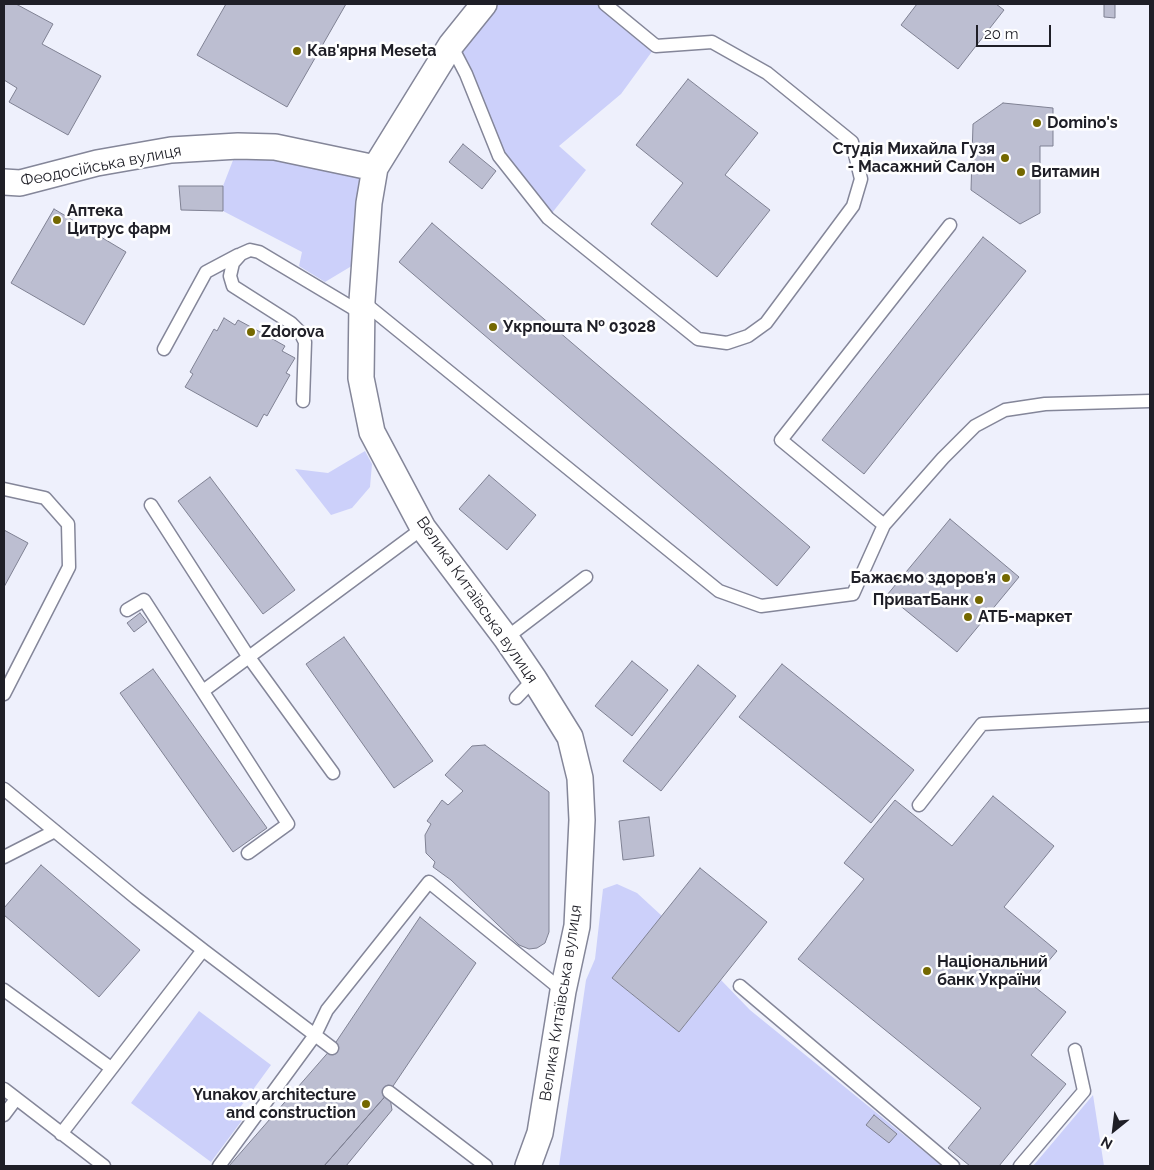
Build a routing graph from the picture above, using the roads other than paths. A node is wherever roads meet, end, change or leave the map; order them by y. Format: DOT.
graph roads {
  1 [pos="484,4"];
  2 [pos="605,4"];
  3 [pos="451,46"];
  4 [pos="375,168"];
  5 [pos="4,182"];
  6 [pos="950,225"];
  7 [pos="241,254"];
  8 [pos="361,307"];
  9 [pos="164,349"];
  10 [pos="302,401"];
  11 [pos="1150,401"];
  12 [pos="4,489"];
  13 [pos="151,505"];
  14 [pos="884,525"];
  15 [pos="423,528"];
  16 [pos="586,577"];
  17 [pos="127,610"];
  18 [pos="506,638"];
  19 [pos="248,656"];
  20 [pos="534,679"];
  21 [pos="203,691"];
  22 [pos="4,694"];
  23 [pos="516,698"];
  24 [pos="1150,715"];
  25 [pos="333,773"];
  26 [pos="4,789"];
  27 [pos="919,804"];
  28 [pos="56,831"];
  29 [pos="248,853"];
  30 [pos="4,857"];
  31 [pos="203,950"];
  32 [pos="740,986"];
  33 [pos="4,990"];
  34 [pos="563,990"];
  35 [pos="315,1035"];
  36 [pos="332,1048"];
  37 [pos="1075,1050"];
  38 [pos="111,1068"];
  39 [pos="4,1089"];
  40 [pos="389,1092"];
  41 [pos="16,1099"];
  42 [pos="4,1115"];
  43 [pos="61,1134"];
  44 [pos="104,1166"];
  45 [pos="219,1166"];
  46 [pos="486,1166"];
  47 [pos="528,1166"];
  48 [pos="954,1166"];
  49 [pos="1020,1166"];
  1 -- 3 [label="street, Велика Китаївська вулиця"];
  2 -- 3 [label="lane"];
  3 -- 4 [label="street, Велика Китаївська вулиця"];
  4 -- 5 [label="street, Феодосійська вулиця"];
  4 -- 8 [label="street, Велика Китаївська вулиця"];
  6 -- 14 [label="lane"];
  7 -- 8 [label="lane"];
  7 -- 9 [label="lane"];
  7 -- 10 [label="lane"];
  8 -- 14 [label="lane"];
  8 -- 15 [label="street, Велика Китаївська вулиця"];
  11 -- 14 [label="lane"];
  12 -- 22 [label="lane"];
  13 -- 19 [label="lane"];
  15 -- 18 [label="street, Велика Китаївська вулиця"];
  15 -- 19 [label="lane"];
  16 -- 18 [label="lane"];
  17 -- 21 [label="lane"];
  18 -- 20 [label="street, Велика Китаївська вулиця"];
  19 -- 21 [label="lane"];
  19 -- 25 [label="lane"];
  20 -- 23 [label="lane"];
  20 -- 34 [label="street, Велика Китаївська вулиця"];
  21 -- 29 [label="lane"];
  24 -- 27 [label="lane"];
  26 -- 28 [label="lane"];
  28 -- 30 [label="lane"];
  28 -- 31 [label="lane"];
  31 -- 35 [label="lane"];
  31 -- 38 [label="lane"];
  32 -- 48 [label="lane"];
  33 -- 38 [label="lane"];
  34 -- 35 [label="lane"];
  34 -- 47 [label="street, Велика Китаївська вулиця"];
  35 -- 36 [label="lane"];
  35 -- 45 [label="lane"];
  37 -- 49 [label="lane"];
  38 -- 43 [label="lane"];
  39 -- 41 [label="lane"];
  40 -- 46 [label="lane"];
  41 -- 42 [label="lane"];
  41 -- 43 [label="lane"];
  43 -- 44 [label="lane"];
}
